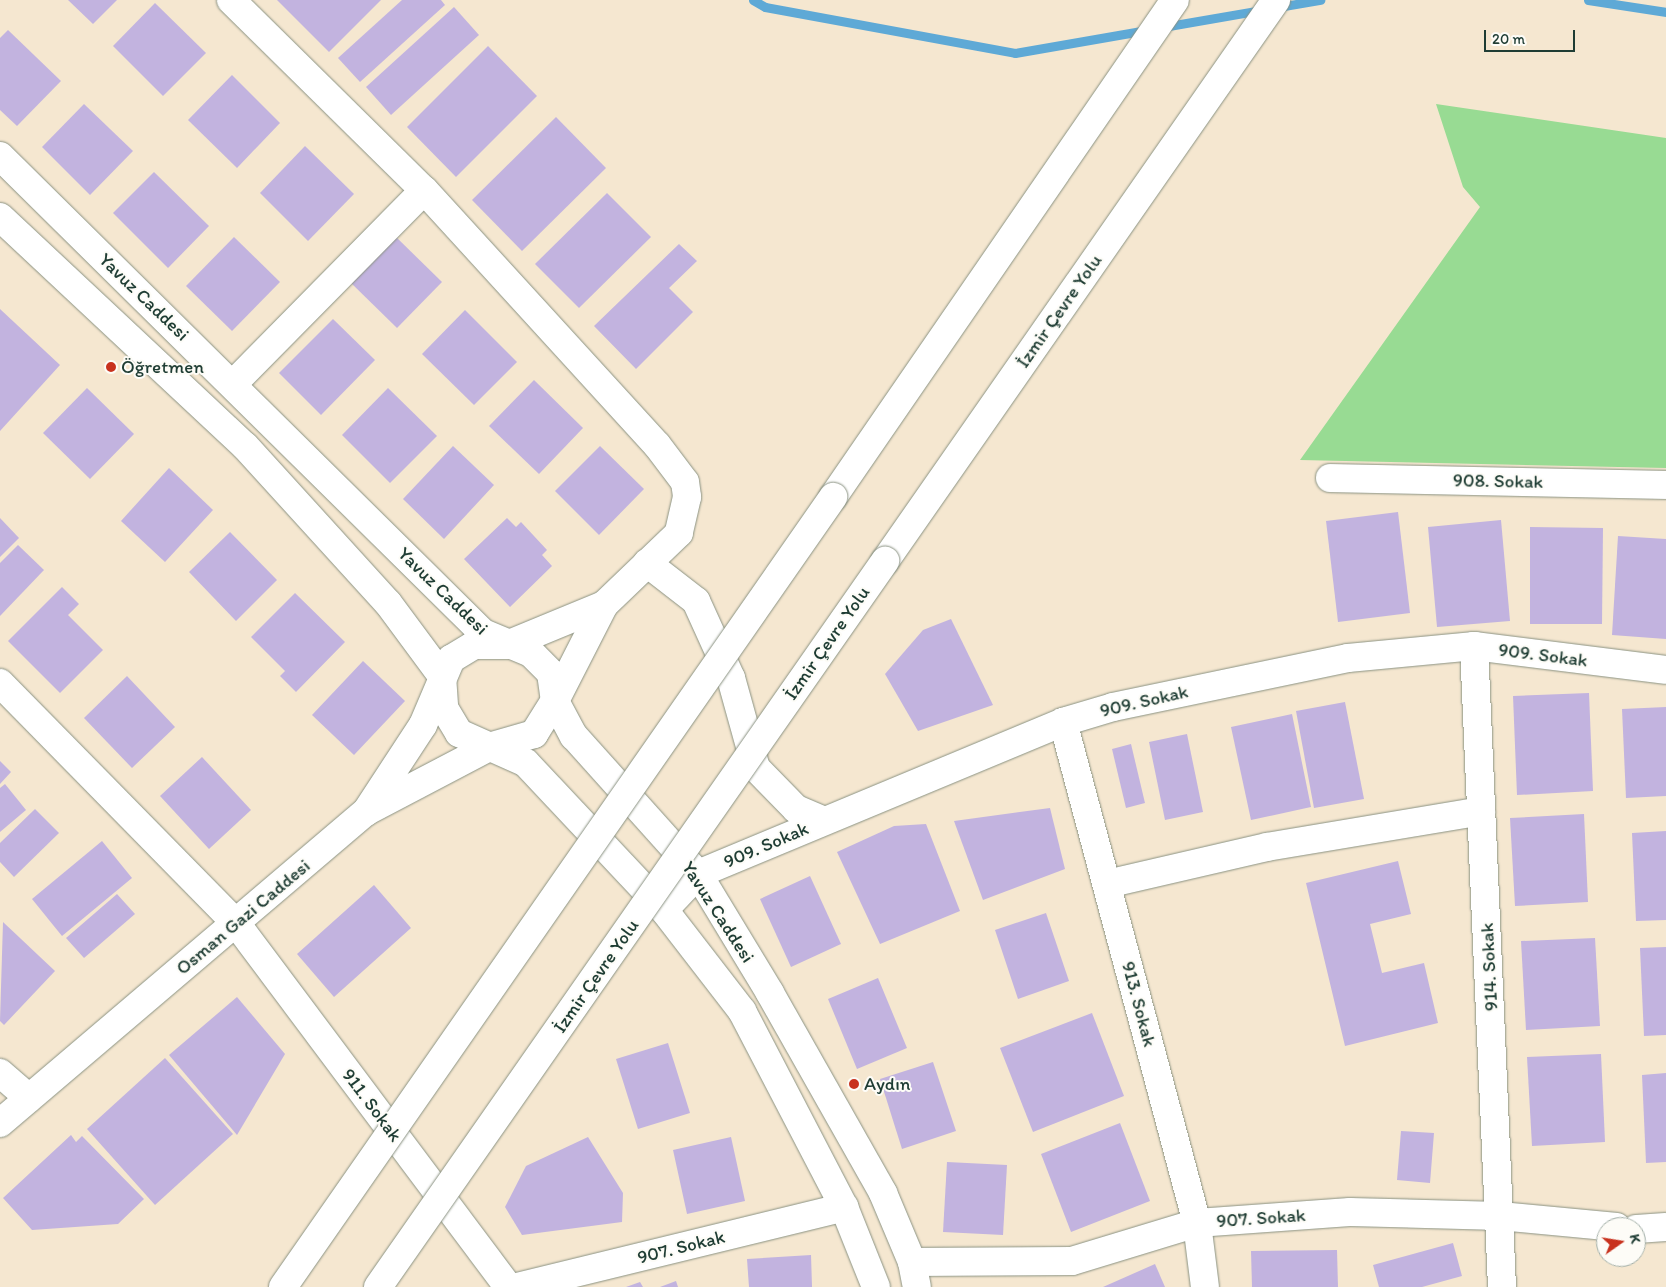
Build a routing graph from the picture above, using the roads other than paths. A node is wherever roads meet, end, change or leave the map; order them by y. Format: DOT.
graph roads {
  1 [pos="231,0"];
  2 [pos="1175,0"];
  3 [pos="1276,0"];
  4 [pos="0,156"];
  5 [pos="424,190"];
  6 [pos="0,217"];
  7 [pos="233,384"];
  8 [pos="1330,478"];
  9 [pos="1666,485"];
  10 [pos="647,563"];
  11 [pos="604,605"];
  12 [pos="507,645"];
  13 [pos="1474,646"];
  14 [pos="1666,670"];
  15 [pos="442,676"];
  16 [pos="0,683"];
  17 [pos="555,701"];
  18 [pos="1063,722"];
  19 [pos="489,747"];
  20 [pos="1482,811"];
  21 [pos="366,812"];
  22 [pos="824,821"];
  23 [pos="698,874"];
  24 [pos="1106,884"];
  25 [pos="664,910"];
  26 [pos="236,923"];
  27 [pos="0,1073"];
  28 [pos="29,1098"];
  29 [pos="0,1123"];
  30 [pos="844,1207"];
  31 [pos="1500,1216"];
  32 [pos="1197,1223"];
  33 [pos="1596,1225"];
  34 [pos="1666,1227"];
  35 [pos="1646,1228"];
  36 [pos="915,1275"];
  37 [pos="283,1287"];
  38 [pos="378,1287"];
  39 [pos="508,1287"];
  40 [pos="517,1287"];
  41 [pos="876,1287"];
  42 [pos="1205,1287"];
  43 [pos="1502,1287"];
  1 -- 5 [label="main road"];
  2 -- 37 [label="main road, bridge"];
  3 -- 38 [label="main road, İzmir Çevre Yolu, bridge"];
  4 -- 7 [label="main road, Yavuz Caddesi"];
  5 -- 7 [label="main road"];
  5 -- 10 [label="main road"];
  6 -- 15 [label="main road, Yavuz Caddesi"];
  7 -- 12 [label="main road, Yavuz Caddesi"];
  8 -- 9 [label="main road, 908. Sokak"];
  10 -- 11 [label="main road"];
  10 -- 22 [label="main road"];
  11 -- 12 [label="main road"];
  11 -- 17 [label="main road"];
  12 -- 15 [label="main road"];
  12 -- 17 [label="main road, Yavuz Caddesi"];
  13 -- 14 [label="main road, 909. Sokak"];
  13 -- 18 [label="main road, 909. Sokak"];
  13 -- 20 [label="main road, 914. Sokak"];
  15 -- 19 [label="main road, Yavuz Caddesi"];
  15 -- 21 [label="main road, Osman Gazi Caddesi"];
  16 -- 26 [label="main road, 911. Sokak"];
  17 -- 19 [label="main road"];
  17 -- 23 [label="main road, Yavuz Caddesi"];
  18 -- 22 [label="main road, 909. Sokak"];
  18 -- 24 [label="main road, 913. Sokak"];
  19 -- 21 [label="main road"];
  19 -- 25 [label="main road, Yavuz Caddesi"];
  20 -- 24 [label="main road"];
  20 -- 31 [label="main road, 914. Sokak"];
  21 -- 26 [label="main road, Osman Gazi Caddesi"];
  22 -- 23 [label="main road, 909. Sokak"];
  23 -- 25 [label="main road, 909. Sokak"];
  23 -- 36 [label="main road, Yavuz Caddesi"];
  24 -- 32 [label="main road, 913. Sokak"];
  25 -- 30 [label="main road, Yavuz Caddesi"];
  26 -- 28 [label="main road, Osman Gazi Caddesi"];
  26 -- 39 [label="main road, 911. Sokak"];
  27 -- 28 [label="main road"];
  28 -- 29 [label="main road, Osman Gazi Caddesi"];
  30 -- 40 [label="main road, 907. Sokak"];
  30 -- 41 [label="main road, Yavuz Caddesi"];
  31 -- 32 [label="main road, 907. Sokak"];
  31 -- 33 [label="main road, 907. Sokak"];
  31 -- 43 [label="main road, 914. Sokak"];
  32 -- 36 [label="main road, 907. Sokak"];
  32 -- 42 [label="main road, 913. Sokak"];
  34 -- 35 [label="main road"];
}
